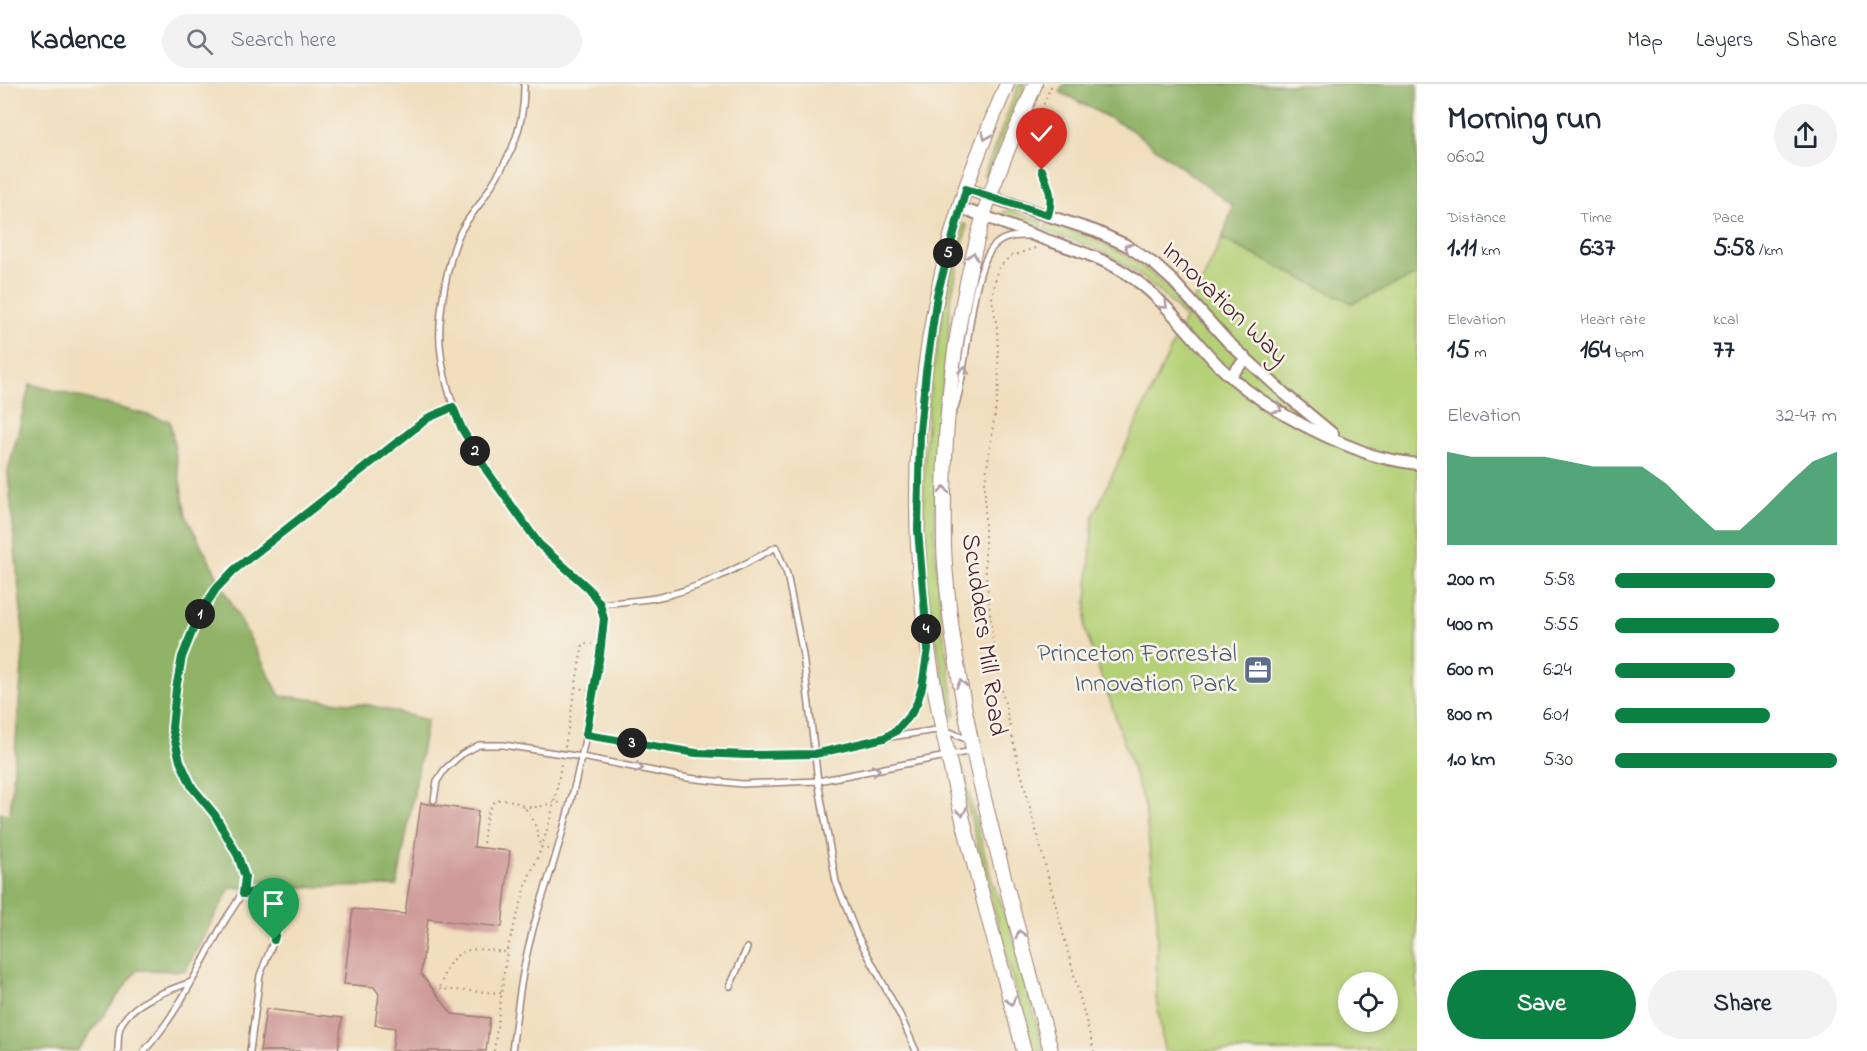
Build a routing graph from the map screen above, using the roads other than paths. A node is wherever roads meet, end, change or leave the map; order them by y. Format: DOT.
graph roads {
  1 [pos="524,84"];
  2 [pos="1007,84"];
  3 [pos="1035,84"];
  4 [pos="966,189"];
  5 [pos="990,197"];
  6 [pos="959,208"];
  7 [pos="984,215"];
  8 [pos="1041,238"];
  9 [pos="1246,359"];
  10 [pos="1230,376"];
  11 [pos="453,407"];
  12 [pos="947,426"];
  13 [pos="1345,444"];
  14 [pos="1417,464"];
  15 [pos="600,604"];
  16 [pos="928,649"];
  17 [pos="943,729"];
  18 [pos="586,735"];
  19 [pos="884,738"];
  20 [pos="973,746"];
  21 [pos="815,754"];
  22 [pos="948,755"];
  23 [pos="582,758"];
  24 [pos="818,781"];
  25 [pos="434,800"];
  26 [pos="243,894"];
  27 [pos="747,948"];
  28 [pos="191,982"];
  29 [pos="730,986"];
  30 [pos="118,1051"];
  31 [pos="144,1051"];
  32 [pos="250,1051"];
  33 [pos="512,1051"];
  34 [pos="916,1051"];
  35 [pos="1024,1051"];
  36 [pos="1052,1051"];
  1 -- 11 [label="lane"];
  2 -- 4 [label="main road, Scudders Mill Road, one-way"];
  3 -- 5 [label="main road, Scudders Mill Road"];
  4 -- 5 [label="street, Innovation Way"];
  4 -- 6 [label="main road, Scudders Mill Road"];
  5 -- 7 [label="main road, Scudders Mill Road"];
  9 -- 5 [label="street, Innovation Way, one-way"];
  6 -- 7 [label="street, Innovation Way"];
  6 -- 16 [label="main road, Scudders Mill Road"];
  7 -- 8 [label="street, Innovation Way"];
  12 -- 7 [label="main road, Scudders Mill Road, one-way"];
  8 -- 10 [label="street, Innovation Way, one-way"];
  12 -- 8 [label="lane, one-way"];
  9 -- 10 [label="street"];
  9 -- 13 [label="street, Innovation Way"];
  10 -- 13 [label="street, Innovation Way, one-way"];
  11 -- 15 [label="lane"];
  11 -- 26 [label="lane"];
  20 -- 12 [label="main road, Scudders Mill Road, one-way"];
  13 -- 14 [label="street, Innovation Way"];
  15 -- 18 [label="lane"];
  15 -- 21 [label="lane"];
  16 -- 17 [label="main road, Scudders Mill Road"];
  16 -- 19 [label="lane"];
  17 -- 19 [label="lane"];
  17 -- 20 [label="lane"];
  17 -- 22 [label="main road, Scudders Mill Road"];
  18 -- 21 [label="lane"];
  18 -- 23 [label="lane"];
  19 -- 21 [label="lane"];
  20 -- 22 [label="lane"];
  36 -- 20 [label="main road, Scudders Mill Road, one-way"];
  21 -- 24 [label="lane"];
  24 -- 22 [label="lane, one-way"];
  22 -- 35 [label="main road, Scudders Mill Road, one-way"];
  23 -- 24 [label="lane, one-way"];
  23 -- 25 [label="lane"];
  23 -- 33 [label="lane"];
  24 -- 34 [label="lane"];
  26 -- 28 [label="lane"];
  26 -- 32 [label="lane"];
  27 -- 29 [label="lane"];
  28 -- 30 [label="lane"];
  28 -- 31 [label="lane"];
}
